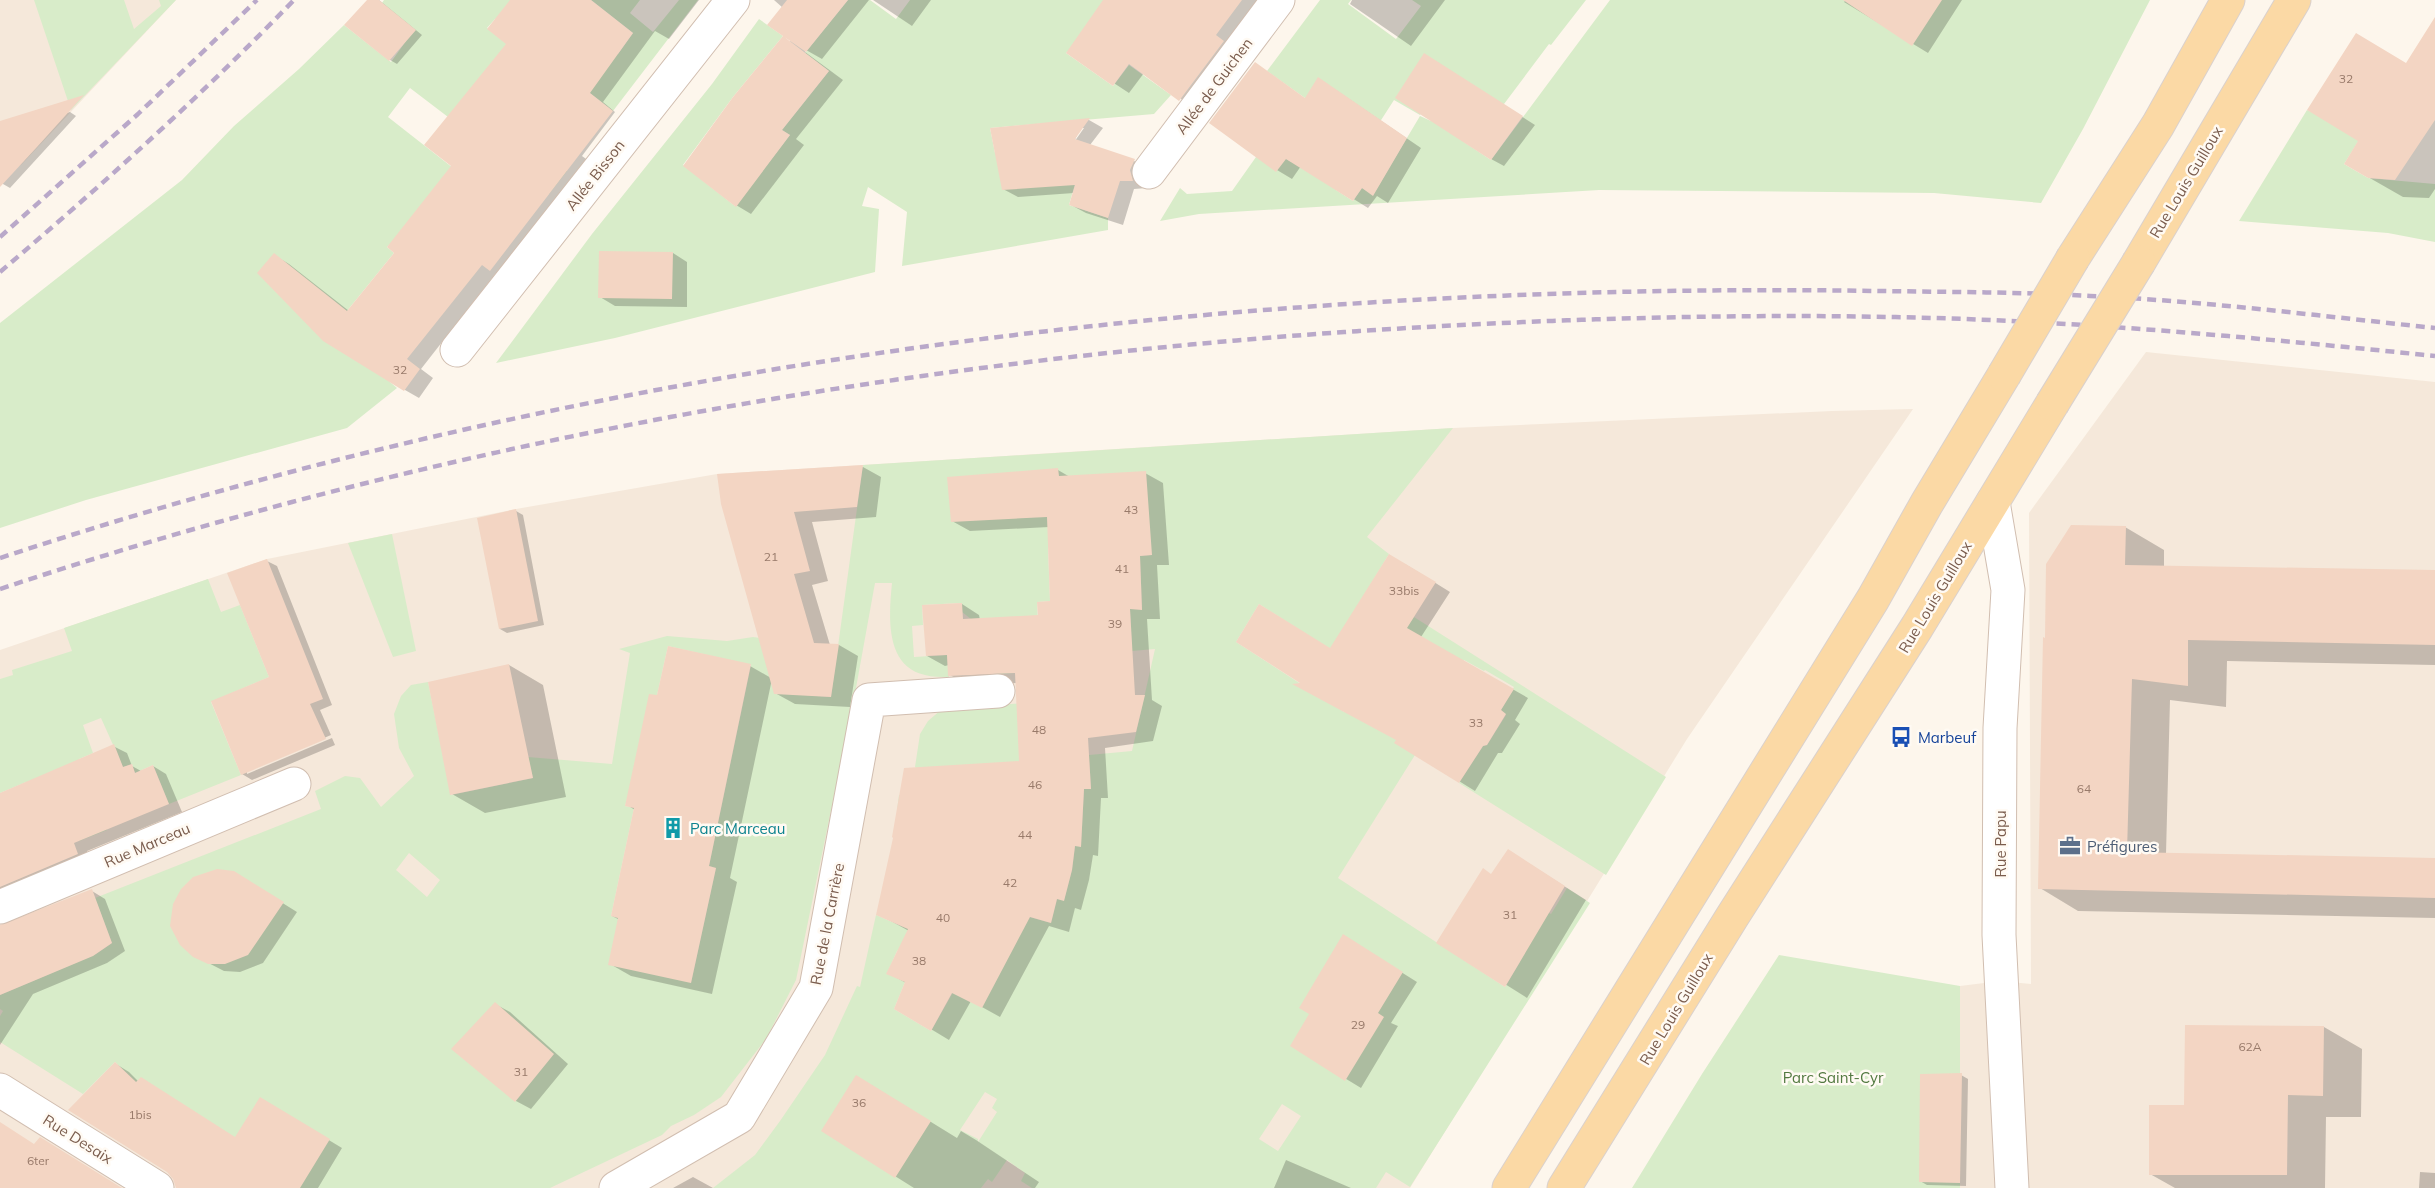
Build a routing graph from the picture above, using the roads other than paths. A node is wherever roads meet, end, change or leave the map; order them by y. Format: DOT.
graph roads {
  1 [pos="733,0"];
  2 [pos="1278,0"];
  3 [pos="2228,0"];
  4 [pos="2294,0"];
  5 [pos="1149,172"];
  6 [pos="457,350"];
  7 [pos="1993,502"];
  8 [pos="998,691"];
  9 [pos="294,784"];
  10 [pos="0,907"];
  11 [pos="0,1090"];
  12 [pos="157,1188"];
  13 [pos="616,1188"];
  14 [pos="1509,1188"];
  15 [pos="1564,1188"];
  16 [pos="2012,1188"];
  1 -- 6 [label="street, Allée Bisson"];
  2 -- 5 [label="street, Allée de Guichen"];
  3 -- 14 [label="main road, bridge"];
  4 -- 7 [label="main road, Rue Louis Guilloux, bridge"];
  7 -- 15 [label="main road, Rue Louis Guilloux"];
  7 -- 16 [label="street, Rue Papu"];
  8 -- 13 [label="street, Rue de la Carrière"];
  9 -- 10 [label="street, Rue Marceau"];
  11 -- 12 [label="street, Rue Desaix"];
}
